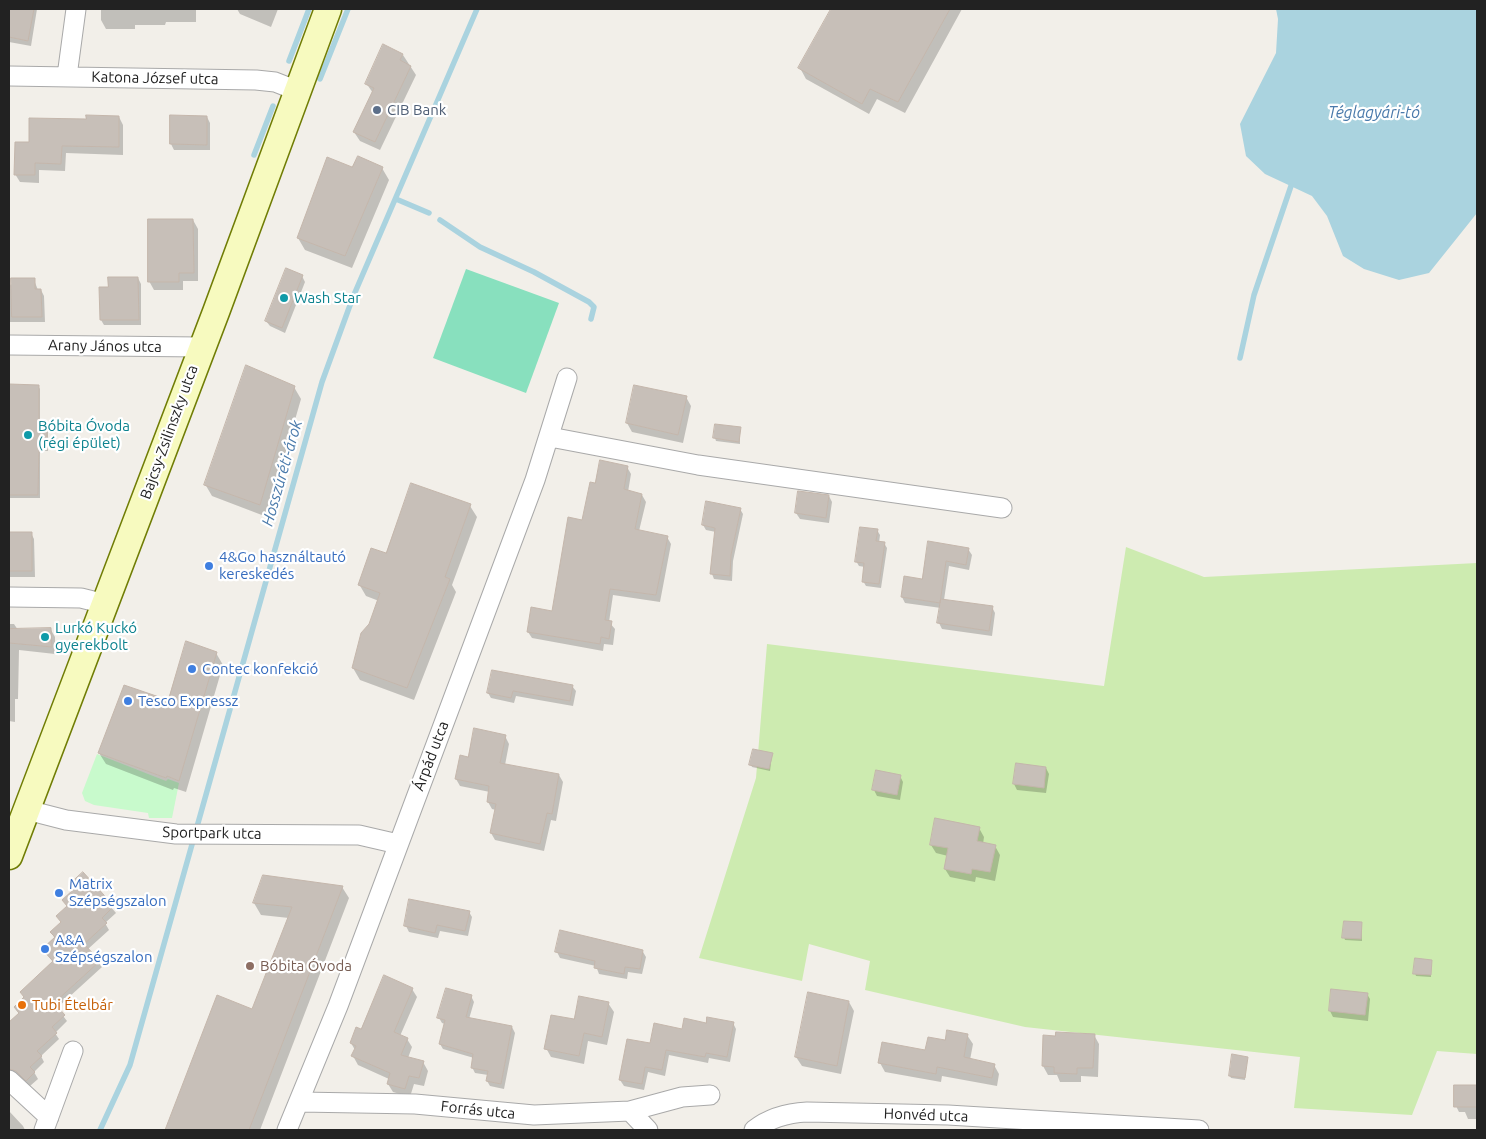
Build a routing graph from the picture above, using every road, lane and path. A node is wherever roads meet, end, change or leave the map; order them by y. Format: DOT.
graph roads {
  1 [pos="76,9"];
  2 [pos="328,9"];
  3 [pos="9,76"];
  4 [pos="67,76"];
  5 [pos="298,91"];
  6 [pos="9,345"];
  7 [pos="200,347"];
  8 [pos="567,378"];
  9 [pos="550,437"];
  10 [pos="1002,508"];
  11 [pos="9,597"];
  12 [pos="105,604"];
  13 [pos="27,810"];
  14 [pos="398,844"];
  15 [pos="10,851"];
  16 [pos="73,1051"];
  17 [pos="9,1080"];
  18 [pos="710,1095"];
  19 [pos="300,1102"];
  20 [pos="630,1111"];
  21 [pos="46,1123"];
  22 [pos="287,1130"];
  23 [pos="648,1130"];
  24 [pos="754,1130"];
  25 [pos="1200,1130"];
  1 -- 4 [label="street"];
  2 -- 5 [label="main road, Bajcsy-Zsilinszky utca"];
  3 -- 4 [label="street, Katona József utca"];
  4 -- 5 [label="street, Katona József utca"];
  5 -- 7 [label="main road, Bajcsy-Zsilinszky utca"];
  6 -- 7 [label="street, Arany János utca"];
  7 -- 12 [label="main road, Bajcsy-Zsilinszky utca"];
  8 -- 9 [label="street, Árpád utca"];
  9 -- 10 [label="street"];
  9 -- 14 [label="street, Árpád utca"];
  11 -- 12 [label="street"];
  12 -- 13 [label="main road, Bajcsy-Zsilinszky utca"];
  13 -- 14 [label="street, Sportpark utca"];
  13 -- 15 [label="main road, Bajcsy-Zsilinszky utca"];
  14 -- 19 [label="street, Árpád utca"];
  16 -- 21 [label="street"];
  17 -- 21 [label="street"];
  18 -- 20 [label="street, Forrás utca"];
  19 -- 20 [label="street, Forrás utca"];
  19 -- 22 [label="street, Árpád utca"];
  20 -- 23 [label="street"];
  24 -- 25 [label="street, Honvéd utca"];
}
